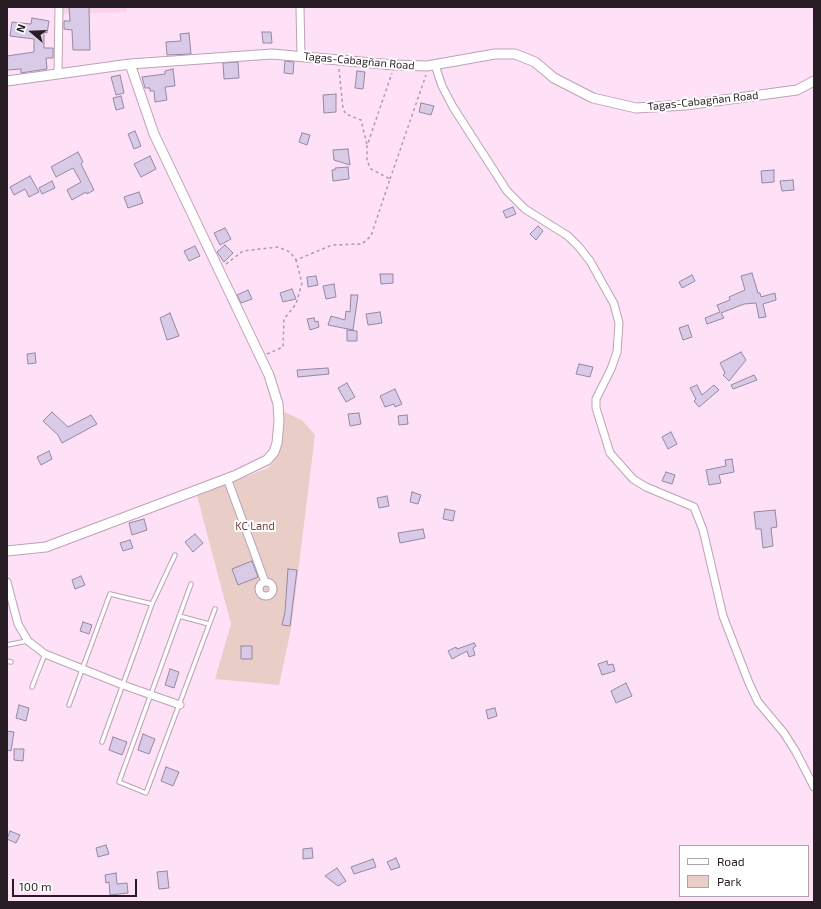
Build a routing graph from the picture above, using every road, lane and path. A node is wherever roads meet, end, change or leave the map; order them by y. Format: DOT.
graph roads {
  1 [pos="59,7"];
  2 [pos="300,7"];
  3 [pos="301,56"];
  4 [pos="338,60"];
  5 [pos="130,64"];
  6 [pos="394,65"];
  7 [pos="432,66"];
  8 [pos="58,73"];
  9 [pos="7,81"];
  10 [pos="814,81"];
  11 [pos="367,146"];
  12 [pos="390,179"];
  13 [pos="296,260"];
  14 [pos="219,270"];
  15 [pos="260,357"];
  16 [pos="227,478"];
  17 [pos="7,551"];
  18 [pos="175,555"];
  19 [pos="7,582"];
  20 [pos="265,582"];
  21 [pos="192,584"];
  22 [pos="8,599"];
  23 [pos="152,604"];
  24 [pos="215,609"];
  25 [pos="179,616"];
  26 [pos="209,624"];
  27 [pos="28,641"];
  28 [pos="7,645"];
  29 [pos="45,654"];
  30 [pos="7,660"];
  31 [pos="12,662"];
  32 [pos="83,669"];
  33 [pos="123,685"];
  34 [pos="32,687"];
  35 [pos="150,694"];
  36 [pos="69,705"];
  37 [pos="180,705"];
  38 [pos="102,742"];
  39 [pos="814,787"];
  1 -- 8 [label="street"];
  2 -- 3 [label="street"];
  3 -- 4 [label="street, Tagas-Cabagñan Road"];
  3 -- 5 [label="street, Tagas-Cabagñan Road"];
  4 -- 6 [label="street, Tagas-Cabagñan Road"];
  4 -- 11 [label="path"];
  5 -- 8 [label="street, Tagas-Cabagñan Road"];
  5 -- 14 [label="street"];
  6 -- 7 [label="street, Tagas-Cabagñan Road"];
  6 -- 11 [label="path"];
  7 -- 10 [label="street, Tagas-Cabagñan Road"];
  7 -- 12 [label="path"];
  7 -- 39 [label="street"];
  8 -- 9 [label="street, Tagas-Cabagñan Road"];
  11 -- 12 [label="path"];
  12 -- 13 [label="path"];
  13 -- 14 [label="path"];
  13 -- 15 [label="path"];
  14 -- 15 [label="street"];
  15 -- 16 [label="street"];
  16 -- 17 [label="street"];
  16 -- 20 [label="street"];
  18 -- 23 [label="lane"];
  19 -- 22 [label="street"];
  21 -- 25 [label="lane"];
  22 -- 27 [label="street"];
  23 -- 32 [label="lane"];
  23 -- 33 [label="lane"];
  24 -- 26 [label="lane"];
  25 -- 26 [label="lane"];
  25 -- 35 [label="lane"];
  26 -- 37 [label="lane"];
  27 -- 28 [label="lane"];
  27 -- 29 [label="street"];
  29 -- 32 [label="street"];
  29 -- 34 [label="lane"];
  30 -- 31 [label="lane"];
  32 -- 33 [label="street"];
  32 -- 36 [label="lane"];
  33 -- 35 [label="street"];
  33 -- 38 [label="lane"];
  35 -- 37 [label="street"];
  35 -- 37 [label="lane"];
}
